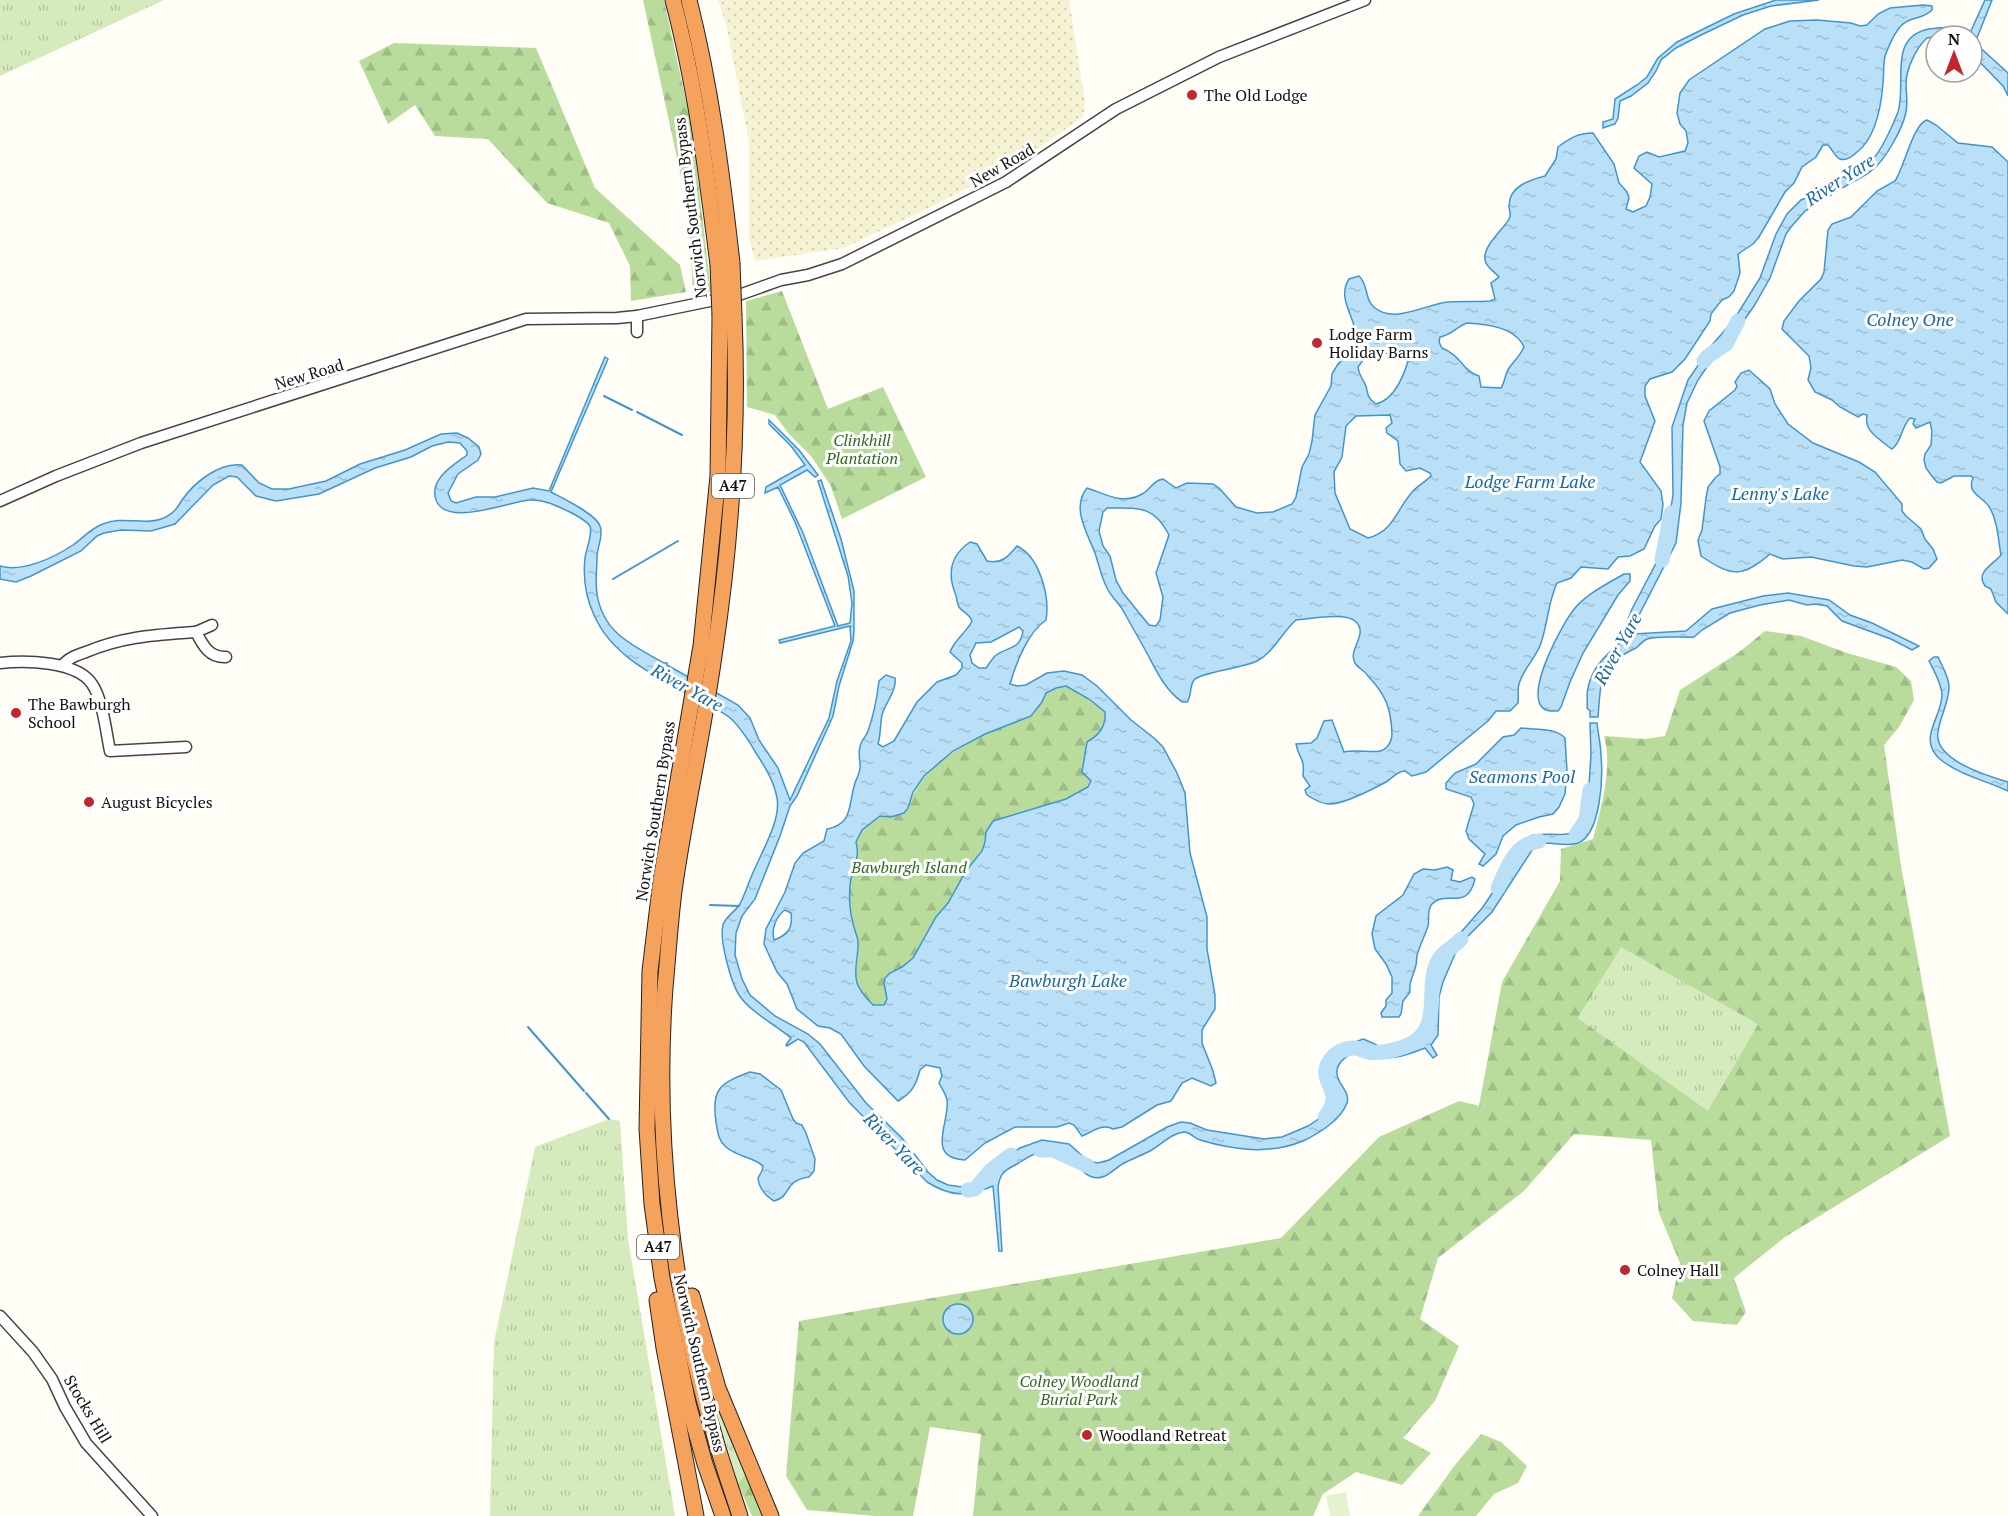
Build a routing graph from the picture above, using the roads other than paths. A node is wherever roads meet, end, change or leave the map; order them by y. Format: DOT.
graph roads {
  1 [pos="673,0"];
  2 [pos="689,0"];
  3 [pos="1365,0"];
  4 [pos="725,264"];
  5 [pos="637,316"];
  6 [pos="727,316"];
  7 [pos="637,332"];
  8 [pos="0,501"];
  9 [pos="212,625"];
  10 [pos="196,632"];
  11 [pos="226,657"];
  12 [pos="0,663"];
  13 [pos="62,666"];
  14 [pos="186,747"];
  15 [pos="650,971"];
  16 [pos="662,1059"];
  17 [pos="0,1316"];
  18 [pos="152,1516"];
  19 [pos="696,1516"];
  20 [pos="723,1516"];
  21 [pos="740,1516"];
  22 [pos="771,1516"];
  1 -- 4 [label="highway, Norwich Southern Bypass / A47"];
  2 -- 4 [label="highway, Norwich Southern Bypass / A47"];
  3 -- 5 [label="street, New Road"];
  4 -- 6 [label="highway, Norwich Southern Bypass / A47, bridge"];
  5 -- 7 [label="street"];
  5 -- 8 [label="street, New Road"];
  6 -- 15 [label="highway, Norwich Southern Bypass / A47"];
  6 -- 16 [label="highway, Norwich Southern Bypass / A47"];
  9 -- 10 [label="street"];
  10 -- 11 [label="street"];
  10 -- 13 [label="street"];
  12 -- 13 [label="street"];
  13 -- 14 [label="street"];
  15 -- 19 [label="highway, A47"];
  15 -- 20 [label="highway, Norwich Southern Bypass / A47"];
  16 -- 21 [label="highway, Norwich Southern Bypass / A47"];
  16 -- 22 [label="highway, A47"];
  17 -- 18 [label="street, Stocks Hill"];
}
